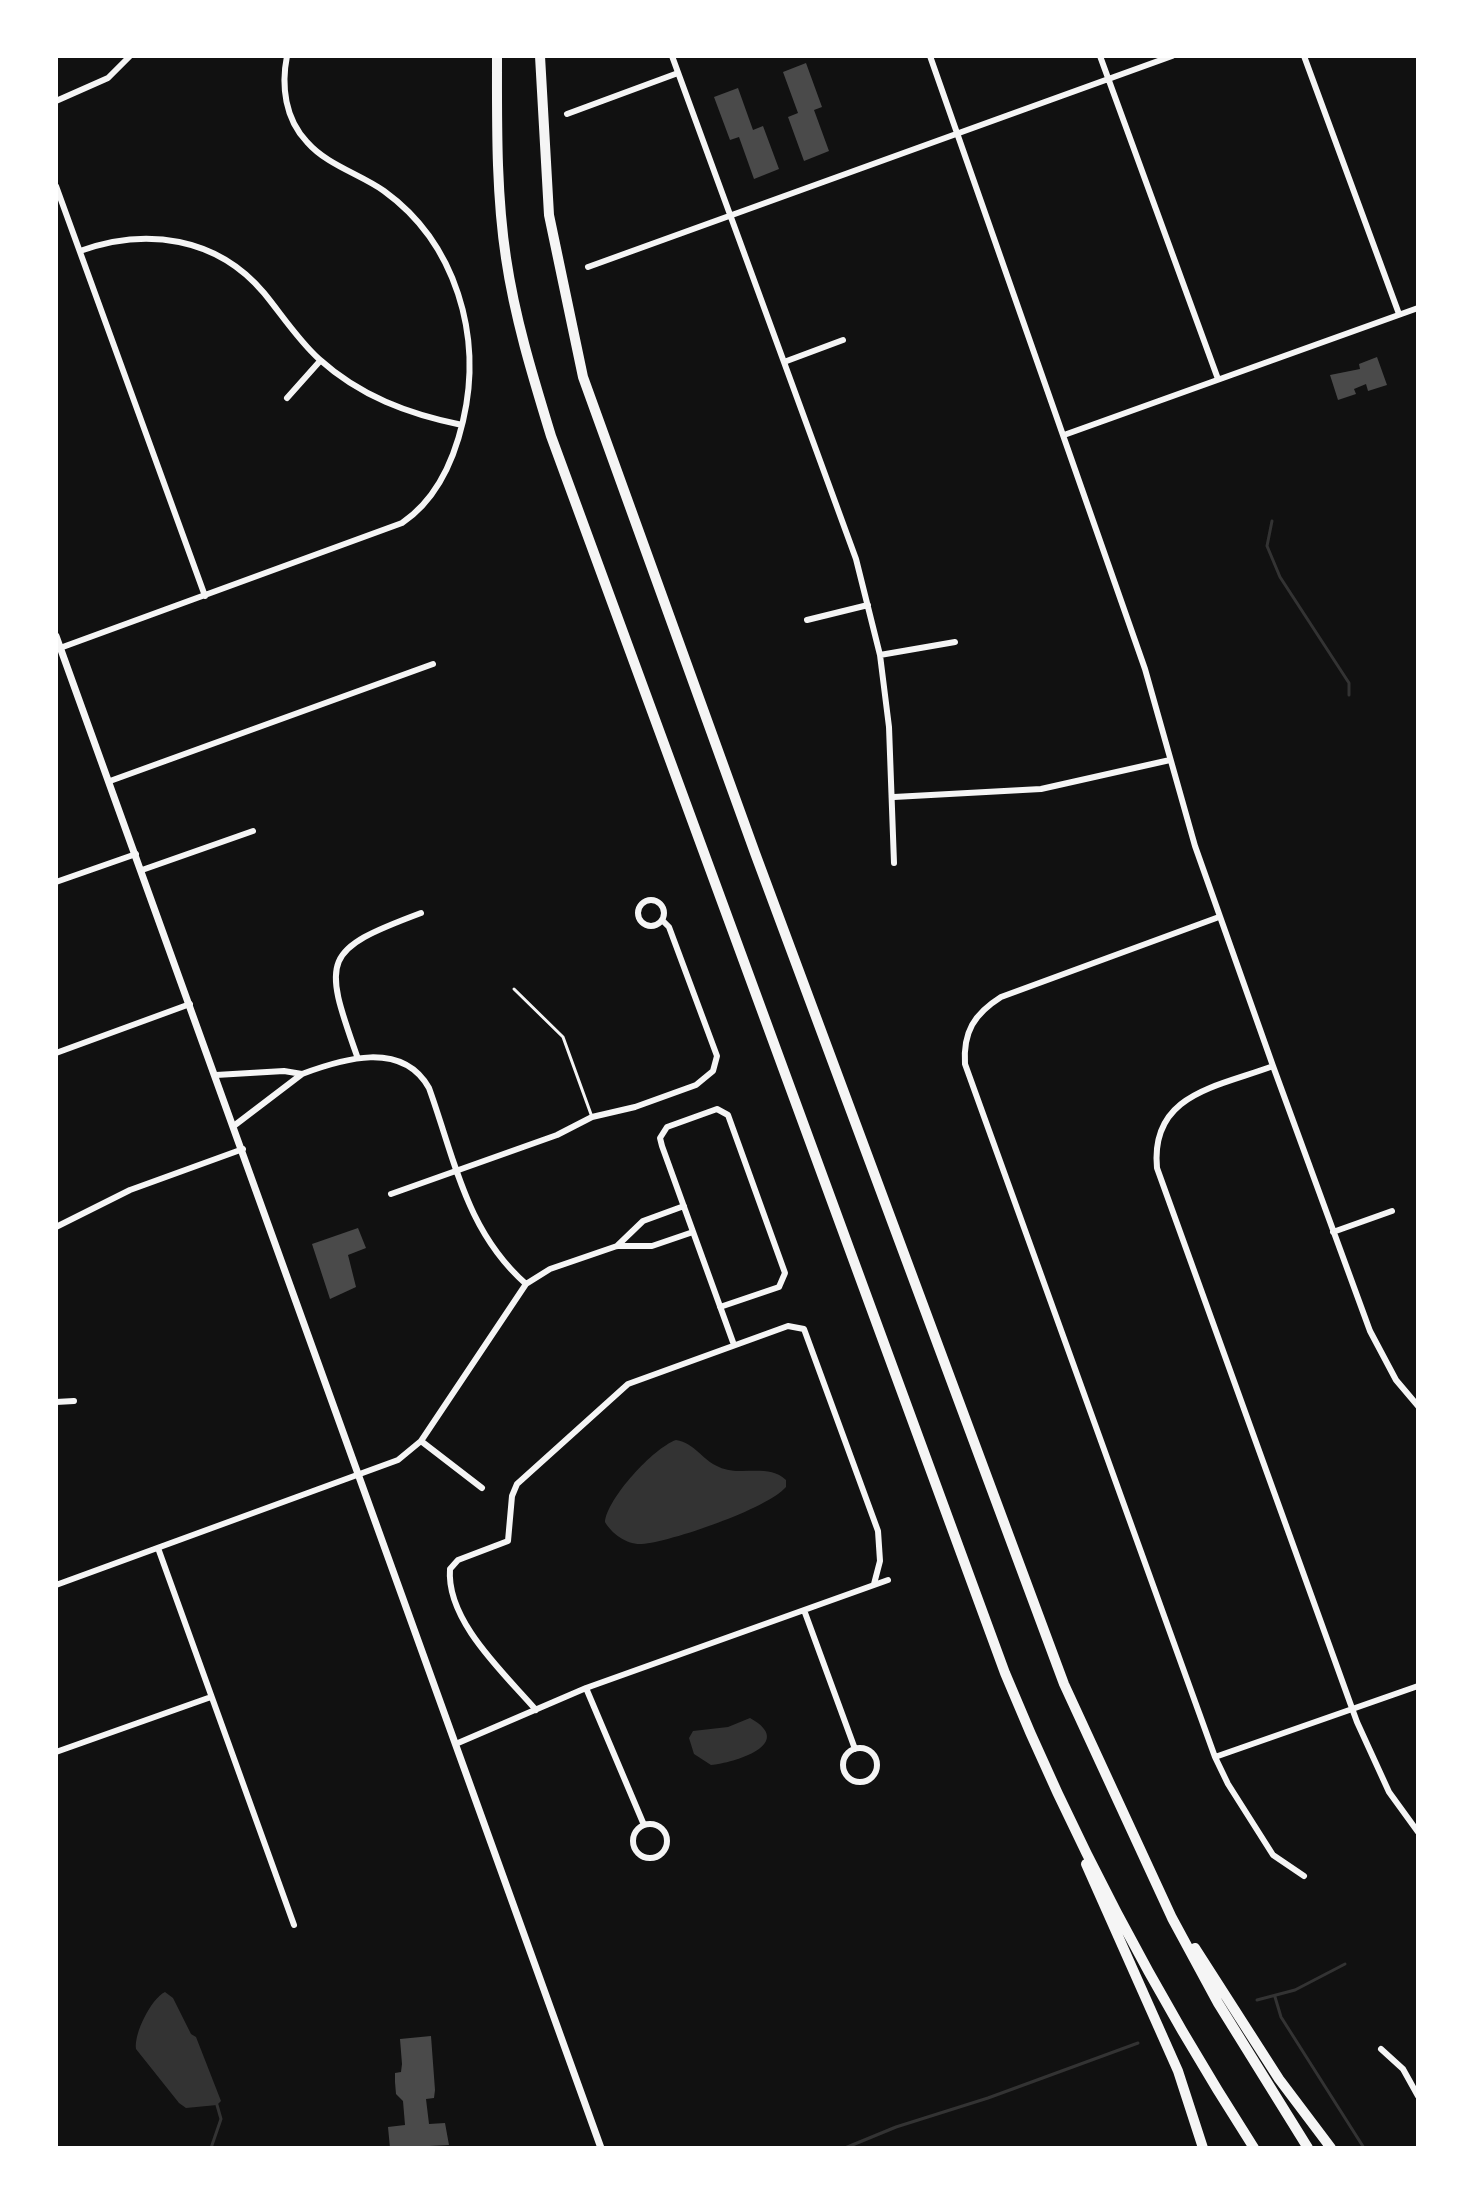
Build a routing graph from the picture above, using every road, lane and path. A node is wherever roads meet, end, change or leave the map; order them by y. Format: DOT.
graph roads {
  1 [pos="130,56"];
  2 [pos="287,56"];
  3 [pos="497,56"];
  4 [pos="543,56"];
  5 [pos="672,56"];
  6 [pos="930,56"];
  7 [pos="1100,56"];
  8 [pos="1172,56"];
  9 [pos="1304,56"];
  10 [pos="678,73"];
  11 [pos="1109,78"];
  12 [pos="56,101"];
  13 [pos="567,114"];
  14 [pos="958,134"];
  15 [pos="56,186"];
  16 [pos="730,215"];
  17 [pos="80,251"];
  18 [pos="588,267"];
  19 [pos="1418,308"];
  20 [pos="1399,314"];
  21 [pos="843,340"];
  22 [pos="320,361"];
  23 [pos="784,362"];
  24 [pos="1218,379"];
  25 [pos="287,398"];
  26 [pos="462,425"];
  27 [pos="1064,435"];
  28 [pos="205,596"];
  29 [pos="868,605"];
  30 [pos="807,620"];
  31 [pos="56,636"];
  32 [pos="955,642"];
  33 [pos="60,648"];
  34 [pos="880,655"];
  35 [pos="433,664"];
  36 [pos="1170,760"];
  37 [pos="110,781"];
  38 [pos="894,797"];
  39 [pos="253,831"];
  40 [pos="136,854"];
  41 [pos="894,863"];
  42 [pos="142,870"];
  43 [pos="56,882"];
  44 [pos="421,913"];
  45 [pos="1219,917"];
  46 [pos="662,920"];
  47 [pos="514,989"];
  48 [pos="190,1004"];
  49 [pos="56,1053"];
  50 [pos="357,1056"];
  51 [pos="1273,1066"];
  52 [pos="302,1074"];
  53 [pos="216,1075"];
  54 [pos="592,1117"];
  55 [pos="235,1125"];
  56 [pos="243,1149"];
  57 [pos="457,1170"];
  58 [pos="391,1194"];
  59 [pos="684,1206"];
  60 [pos="1392,1211"];
  61 [pos="635,1226"];
  62 [pos="56,1227"];
  63 [pos="693,1232"];
  64 [pos="1333,1232"];
  65 [pos="617,1246"];
  66 [pos="643,1247"];
  67 [pos="526,1284"];
  68 [pos="720,1307"];
  69 [pos="734,1345"];
  70 [pos="74,1401"];
  71 [pos="56,1402"];
  72 [pos="1418,1406"];
  73 [pos="421,1441"];
  74 [pos="359,1476"];
  75 [pos="482,1488"];
  76 [pos="158,1548"];
  77 [pos="888,1580"];
  78 [pos="874,1584"];
  79 [pos="56,1585"];
  80 [pos="804,1610"];
  81 [pos="1418,1686"];
  82 [pos="586,1688"];
  83 [pos="211,1697"];
  84 [pos="1352,1709"];
  85 [pos="536,1710"];
  86 [pos="458,1743"];
  87 [pos="855,1749"];
  88 [pos="56,1752"];
  89 [pos="1215,1757"];
  90 [pos="644,1825"];
  91 [pos="1072,1825"];
  92 [pos="1418,1832"];
  93 [pos="1304,1876"];
  94 [pos="1172,1918"];
  95 [pos="294,1925"];
  96 [pos="1381,2049"];
  97 [pos="1418,2096"];
  98 [pos="601,2148"];
  99 [pos="1203,2148"];
  100 [pos="1254,2148"];
  101 [pos="1308,2148"];
  102 [pos="1331,2148"];
  1 -- 12 [label="street"];
  2 -- 26 [label="street"];
  3 -- 91 [label="highway"];
  4 -- 94 [label="highway"];
  5 -- 10 [label="street"];
  6 -- 14 [label="street"];
  7 -- 11 [label="street"];
  8 -- 11 [label="street"];
  9 -- 20 [label="street"];
  10 -- 13 [label="street"];
  10 -- 16 [label="street"];
  11 -- 14 [label="street"];
  11 -- 24 [label="street"];
  14 -- 16 [label="street"];
  14 -- 27 [label="street"];
  15 -- 17 [label="street"];
  16 -- 18 [label="street"];
  16 -- 23 [label="street"];
  17 -- 22 [label="street"];
  17 -- 28 [label="street"];
  19 -- 20 [label="street"];
  20 -- 24 [label="street"];
  21 -- 23 [label="street"];
  22 -- 25 [label="street"];
  22 -- 26 [label="street"];
  23 -- 29 [label="street"];
  24 -- 27 [label="street"];
  26 -- 28 [label="street"];
  27 -- 36 [label="street"];
  28 -- 33 [label="street"];
  29 -- 30 [label="street"];
  29 -- 34 [label="street"];
  31 -- 33 [label="street"];
  32 -- 34 [label="street"];
  33 -- 37 [label="street"];
  34 -- 38 [label="street"];
  35 -- 37 [label="street"];
  36 -- 38 [label="street"];
  36 -- 45 [label="street"];
  37 -- 40 [label="street"];
  38 -- 41 [label="street"];
  39 -- 42 [label="street"];
  40 -- 42 [label="street"];
  40 -- 43 [label="street"];
  42 -- 48 [label="street"];
  44 -- 50 [label="street"];
  45 -- 51 [label="street"];
  45 -- 89 [label="street"];
  46 -- 46 [label="street"];
  46 -- 54 [label="street"];
  47 -- 54 [label="lane"];
  48 -- 49 [label="street"];
  48 -- 53 [label="street"];
  50 -- 52 [label="street"];
  50 -- 57 [label="street"];
  51 -- 64 [label="street"];
  51 -- 84 [label="street"];
  52 -- 53 [label="street"];
  52 -- 55 [label="street"];
  53 -- 55 [label="street"];
  54 -- 57 [label="street"];
  55 -- 56 [label="street"];
  56 -- 62 [label="street"];
  56 -- 74 [label="street"];
  57 -- 58 [label="street"];
  57 -- 67 [label="street"];
  59 -- 61 [label="street"];
  59 -- 63 [label="street"];
  59 -- 68 [label="street"];
  60 -- 64 [label="street"];
  61 -- 65 [label="street"];
  61 -- 66 [label="street"];
  63 -- 66 [label="street"];
  63 -- 68 [label="street"];
  64 -- 72 [label="street"];
  65 -- 66 [label="street"];
  65 -- 67 [label="street"];
  67 -- 73 [label="street"];
  68 -- 69 [label="street"];
  69 -- 78 [label="street"];
  69 -- 85 [label="street"];
  70 -- 71 [label="street"];
  73 -- 74 [label="street"];
  73 -- 75 [label="street"];
  74 -- 76 [label="street"];
  74 -- 86 [label="street"];
  76 -- 79 [label="street"];
  76 -- 83 [label="street"];
  77 -- 78 [label="street"];
  78 -- 80 [label="street"];
  80 -- 82 [label="street"];
  80 -- 87 [label="street"];
  81 -- 84 [label="street"];
  82 -- 85 [label="street"];
  82 -- 90 [label="street"];
  83 -- 88 [label="street"];
  83 -- 95 [label="street"];
  84 -- 89 [label="street"];
  84 -- 92 [label="street"];
  85 -- 86 [label="street"];
  86 -- 98 [label="street"];
  87 -- 87 [label="street"];
  89 -- 93 [label="street"];
  90 -- 90 [label="street"];
  91 -- 99 [label="highway"];
  91 -- 100 [label="highway"];
  94 -- 101 [label="highway"];
  94 -- 102 [label="highway"];
  96 -- 97 [label="street"];
}
